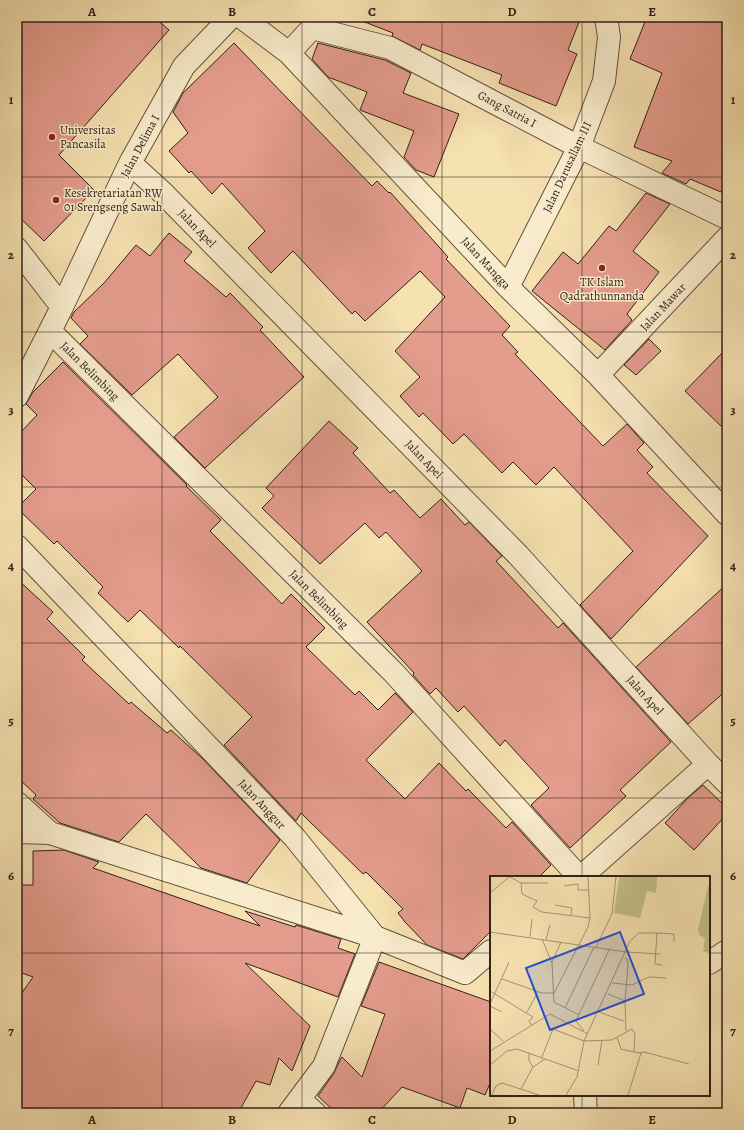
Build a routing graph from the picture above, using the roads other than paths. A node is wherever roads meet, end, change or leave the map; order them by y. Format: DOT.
graph roads {
  1 [pos="231,17"];
  2 [pos="241,17"];
  3 [pos="606,17"];
  4 [pos="289,53"];
  5 [pos="579,147"];
  6 [pos="130,163"];
  7 [pos="727,218"];
  8 [pos="727,238"];
  9 [pos="17,249"];
  10 [pos="508,287"];
  11 [pos="62,308"];
  12 [pos="50,330"];
  13 [pos="598,376"];
  14 [pos="17,396"];
  15 [pos="727,514"];
  16 [pos="17,546"];
  17 [pos="708,764"];
  18 [pos="727,783"];
  19 [pos="17,803"];
  20 [pos="17,832"];
  21 [pos="50,833"];
  22 [pos="579,876"];
  23 [pos="581,876"];
  24 [pos="375,937"];
  25 [pos="727,951"];
  26 [pos="490,952"];
  27 [pos="710,962"];
  28 [pos="585,1096"];
  29 [pos="301,1109"];
  30 [pos="586,1113"];
  1 -- 6 [label="street, Jalan Delima I"];
  2 -- 4 [label="street, Jalan Mangga"];
  3 -- 5 [label="street, Jalan Darusallam III"];
  4 -- 5 [label="street, Gang Satria I"];
  4 -- 10 [label="street, Jalan Mangga"];
  5 -- 7 [label="street, Gang Satria I"];
  5 -- 10 [label="street, Jalan Darusallam III"];
  6 -- 11 [label="street, Jalan Delima I"];
  6 -- 17 [label="street, Jalan Apel"];
  8 -- 13 [label="street, Jalan Mawar"];
  9 -- 11 [label="street"];
  10 -- 13 [label="street, Jalan Mangga"];
  11 -- 12 [label="street, Jalan Delima I"];
  12 -- 14 [label="street, Jalan Delima I"];
  12 -- 22 [label="street, Jalan Belimbing"];
  13 -- 15 [label="street, Jalan Mangga"];
  16 -- 24 [label="street, Jalan Anggur"];
  17 -- 18 [label="street, Jalan Apel"];
  17 -- 23 [label="street"];
  19 -- 21 [label="street"];
  20 -- 21 [label="street"];
  21 -- 24 [label="street"];
  24 -- 26 [label="street"];
  24 -- 29 [label="street"];
  25 -- 27 [label="street"];
  28 -- 30 [label="street"];
}
